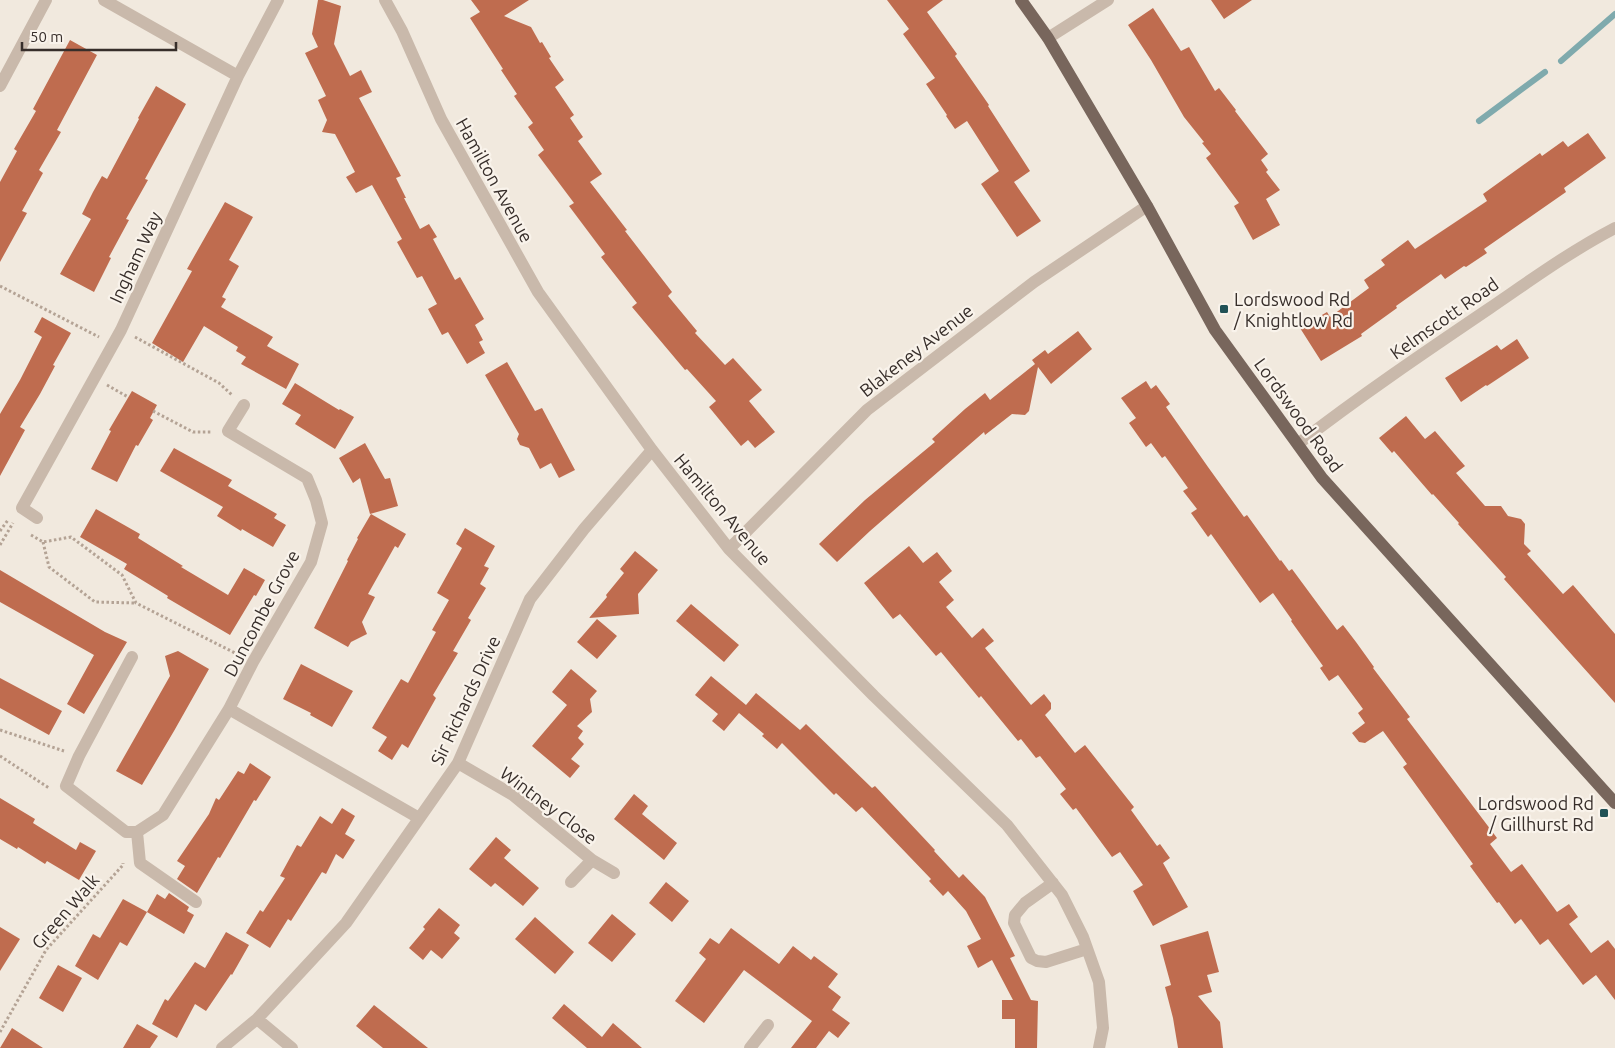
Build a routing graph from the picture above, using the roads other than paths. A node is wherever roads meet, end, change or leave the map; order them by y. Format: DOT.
graph roads {
  1 [pos="46,0"];
  2 [pos="104,0"];
  3 [pos="278,0"];
  4 [pos="385,0"];
  5 [pos="1021,0"];
  6 [pos="1108,0"];
  7 [pos="1048,38"];
  8 [pos="238,76"];
  9 [pos="0,86"];
  10 [pos="1147,206"];
  11 [pos="1615,228"];
  12 [pos="244,405"];
  13 [pos="1298,444"];
  14 [pos="652,450"];
  15 [pos="37,518"];
  16 [pos="729,550"];
  17 [pos="132,657"];
  18 [pos="230,709"];
  19 [pos="458,763"];
  20 [pos="1615,803"];
  21 [pos="419,818"];
  22 [pos="132,832"];
  23 [pos="592,860"];
  24 [pos="614,873"];
  25 [pos="571,882"];
  26 [pos="1053,883"];
  27 [pos="196,902"];
  28 [pos="1088,949"];
  29 [pos="257,1019"];
  30 [pos="768,1025"];
  31 [pos="222,1048"];
  32 [pos="292,1048"];
  33 [pos="750,1048"];
  34 [pos="1099,1048"];
  1 -- 9 [label="street"];
  2 -- 8 [label="street"];
  3 -- 8 [label="street, Ingham Way"];
  4 -- 14 [label="street, Hamilton Avenue"];
  5 -- 7 [label="main road, Lordswood Road"];
  6 -- 7 [label="street"];
  7 -- 10 [label="main road, Lordswood Road"];
  8 -- 15 [label="street, Ingham Way"];
  10 -- 13 [label="main road, Lordswood Road"];
  10 -- 16 [label="street, Blakeney Avenue"];
  11 -- 13 [label="street, Kelmscott Road"];
  12 -- 18 [label="street, Duncombe Grove"];
  13 -- 20 [label="main road, Lordswood Road"];
  14 -- 16 [label="street, Hamilton Avenue"];
  14 -- 19 [label="street, Sir Richards Drive"];
  16 -- 26 [label="street, Hamilton Avenue"];
  17 -- 22 [label="street"];
  18 -- 21 [label="street"];
  18 -- 22 [label="street, Duncombe Grove"];
  19 -- 21 [label="street, Sir Richards Drive"];
  19 -- 23 [label="street, Wintney Close"];
  21 -- 29 [label="street, Sir Richards Drive"];
  22 -- 27 [label="street"];
  23 -- 24 [label="street, Wintney Close"];
  23 -- 25 [label="street, Wintney Close"];
  26 -- 28 [label="street, Hamilton Avenue"];
  26 -- 28 [label="street"];
  28 -- 34 [label="street, Hamilton Avenue"];
  29 -- 31 [label="street, Sir Richards Drive"];
  29 -- 32 [label="street"];
  30 -- 33 [label="street"];
}
